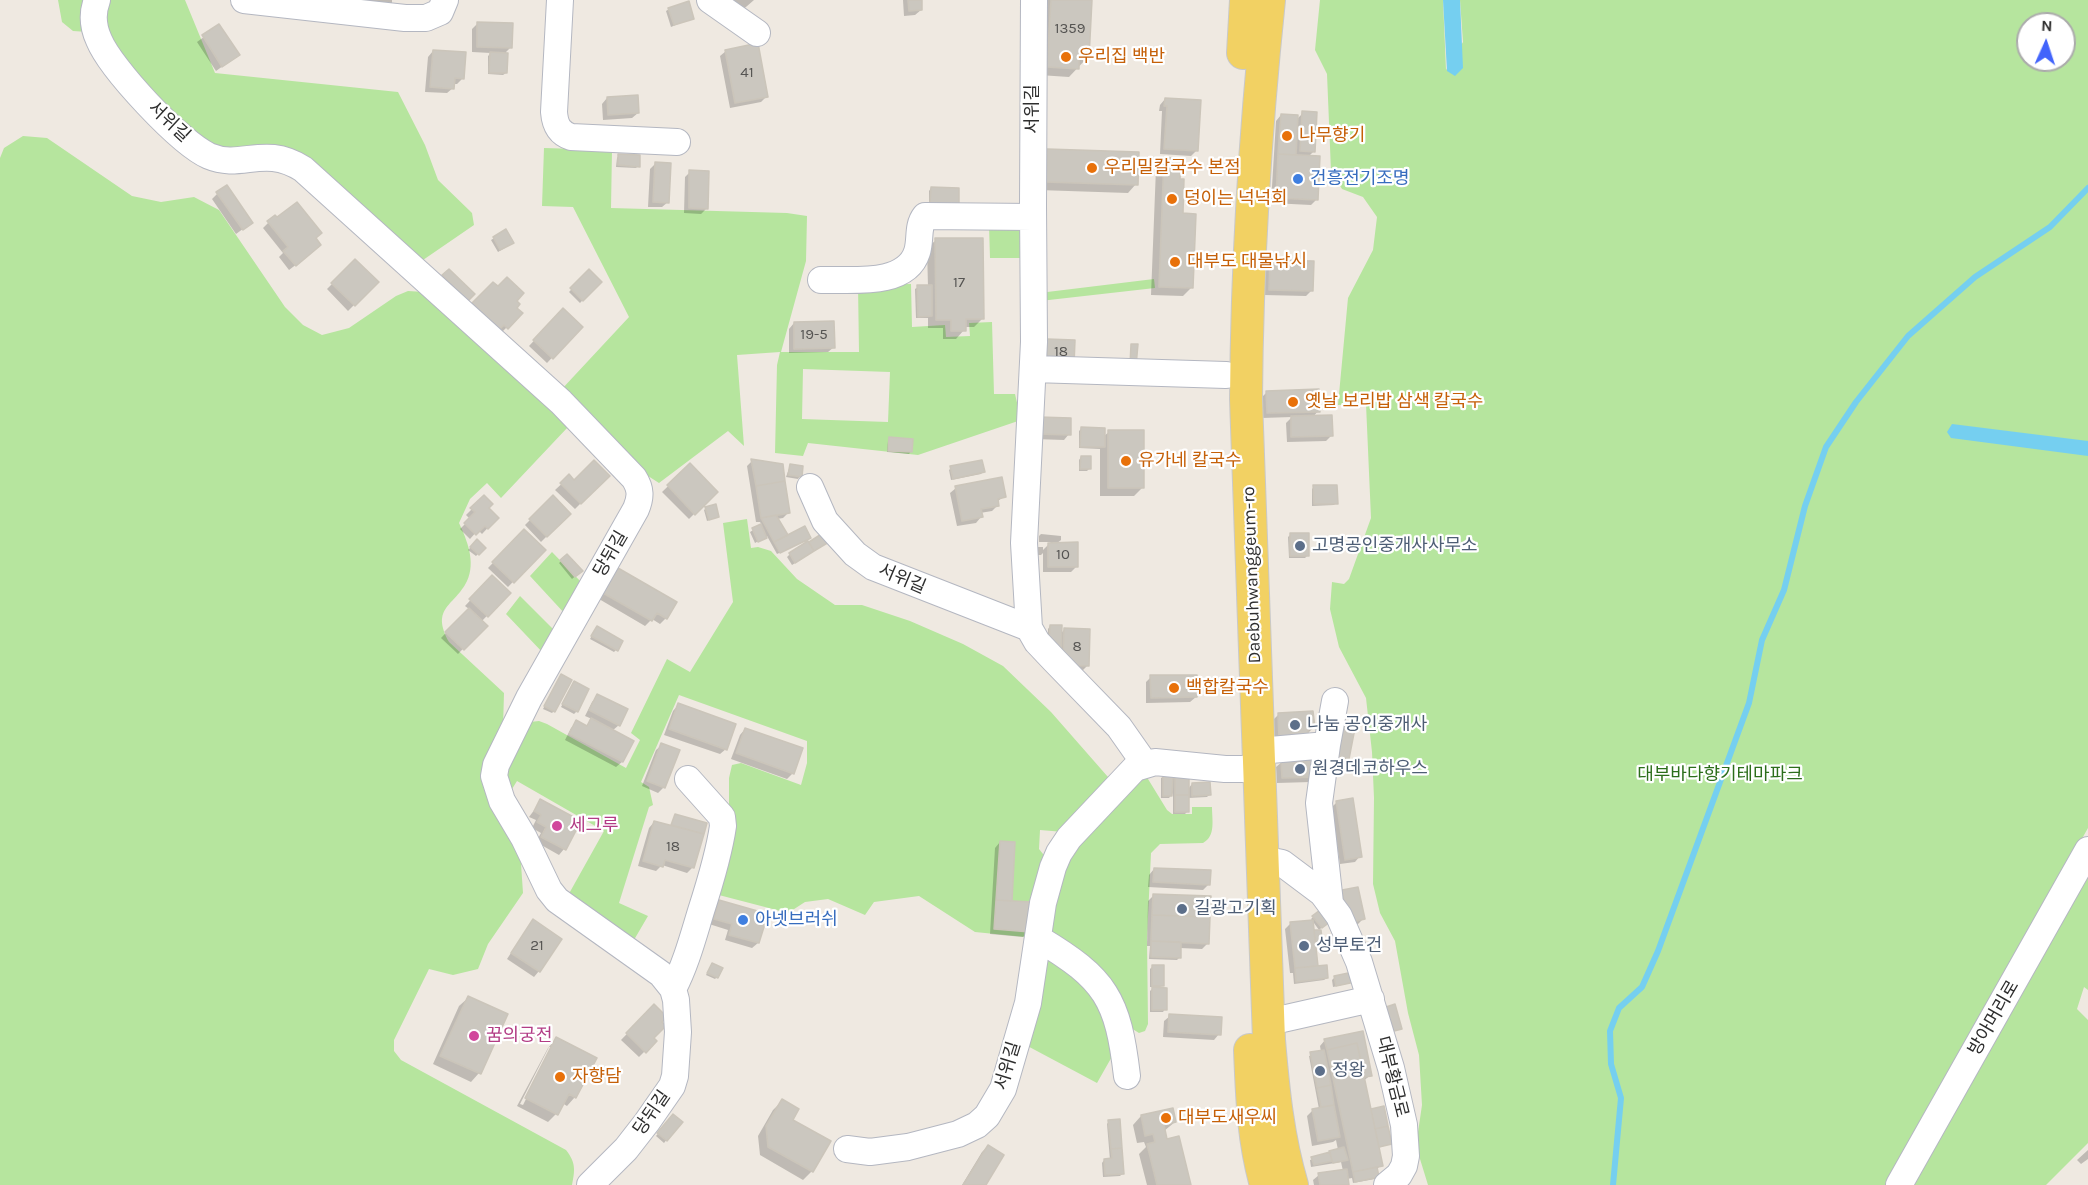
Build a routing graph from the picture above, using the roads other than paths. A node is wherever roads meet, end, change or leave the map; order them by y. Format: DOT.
graph roads {
  1 [pos="97,0"];
  2 [pos="244,0"];
  3 [pos="445,0"];
  4 [pos="560,0"];
  5 [pos="710,0"];
  6 [pos="1034,0"];
  7 [pos="1246,0"];
  8 [pos="1269,0"];
  9 [pos="757,33"];
  10 [pos="677,142"];
  11 [pos="303,169"];
  12 [pos="1033,217"];
  13 [pos="821,280"];
  14 [pos="1033,369"];
  15 [pos="1226,375"];
  16 [pos="810,487"];
  17 [pos="1029,628"];
  18 [pos="1335,701"];
  19 [pos="1327,745"];
  20 [pos="1253,763"];
  21 [pos="1145,764"];
  22 [pos="688,779"];
  23 [pos="2088,850"];
  24 [pos="1262,859"];
  25 [pos="1329,903"];
  26 [pos="1039,939"];
  27 [pos="673,989"];
  28 [pos="1371,999"];
  29 [pos="1269,1022"];
  30 [pos="1127,1076"];
  31 [pos="847,1149"];
  32 [pos="1257,1153"];
  33 [pos="1406,1156"];
  34 [pos="590,1185"];
  35 [pos="1254,1185"];
  36 [pos="1266,1185"];
  37 [pos="1292,1185"];
  38 [pos="1387,1185"];
  39 [pos="1418,1185"];
  40 [pos="1899,1185"];
  1 -- 11 [label="street, 서위길"];
  2 -- 3 [label="street"];
  4 -- 10 [label="street"];
  5 -- 9 [label="street"];
  6 -- 12 [label="street, 서위길"];
  7 -- 15 [label="main road, Daebuhwanggeum-ro"];
  8 -- 20 [label="main road, Daebuhwanggeum-ro"];
  11 -- 27 [label="street, 당뒤길"];
  12 -- 13 [label="street"];
  12 -- 14 [label="street, 서위길"];
  14 -- 15 [label="street"];
  14 -- 17 [label="street, 서위길"];
  15 -- 20 [label="main road, Daebuhwanggeum-ro"];
  16 -- 17 [label="street, 서위길"];
  17 -- 21 [label="street"];
  18 -- 19 [label="street, 대부황금로"];
  19 -- 20 [label="street"];
  19 -- 25 [label="street, 대부황금로"];
  20 -- 21 [label="street"];
  20 -- 24 [label="main road, Daebuhwanggeum-ro"];
  20 -- 32 [label="main road, Daebuhwanggeum-ro"];
  21 -- 26 [label="street, 서위길"];
  22 -- 27 [label="street"];
  23 -- 40 [label="street, 방아머리로"];
  24 -- 25 [label="street, 대부황금로"];
  24 -- 29 [label="main road, Daebuhwanggeum-ro"];
  25 -- 28 [label="street, 대부황금로"];
  26 -- 30 [label="street"];
  26 -- 31 [label="street, 서위길"];
  27 -- 34 [label="street, 당뒤길"];
  28 -- 29 [label="street"];
  28 -- 33 [label="street, 대부황금로"];
  29 -- 37 [label="main road, Daebuhwanggeum-ro"];
  32 -- 35 [label="street"];
  32 -- 36 [label="main road, Daebuhwanggeum-ro"];
  33 -- 38 [label="street"];
  33 -- 39 [label="street, 대부황금로"];
}
